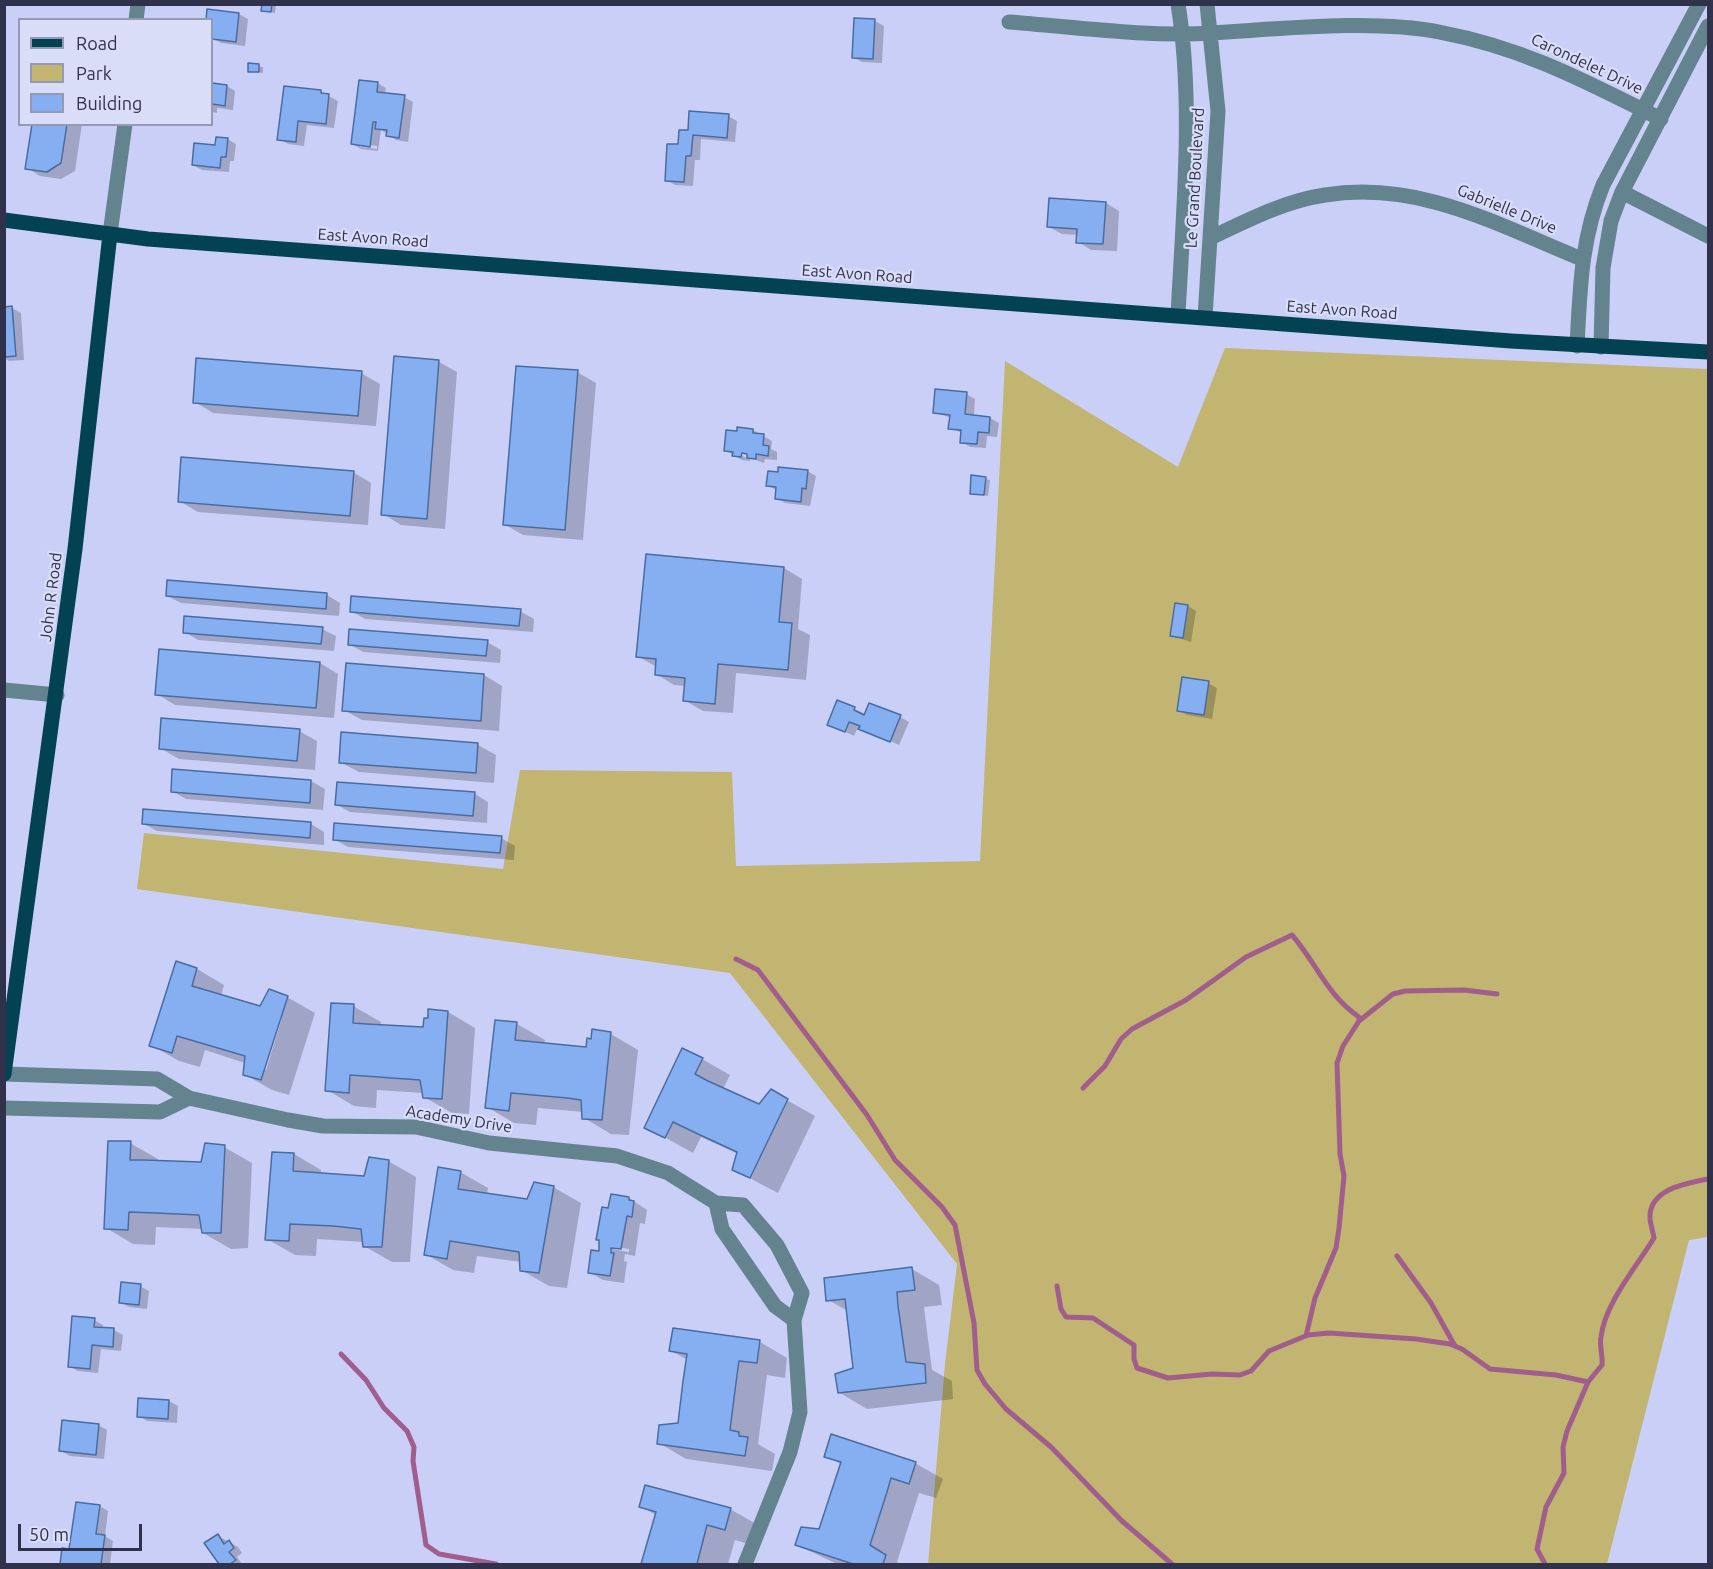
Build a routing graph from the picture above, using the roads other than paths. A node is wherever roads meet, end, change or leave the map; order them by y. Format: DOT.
graph roads {
  1 [pos="1178,4"];
  2 [pos="1207,4"];
  3 [pos="1699,4"];
  4 [pos="1009,22"];
  5 [pos="1708,26"];
  6 [pos="1183,33"];
  7 [pos="1210,33"];
  8 [pos="1644,110"];
  9 [pos="1661,119"];
  10 [pos="125,126"];
  11 [pos="1622,192"];
  12 [pos="4,220"];
  13 [pos="110,234"];
  14 [pos="1708,236"];
  15 [pos="1210,238"];
  16 [pos="1582,259"];
  17 [pos="1178,315"];
  18 [pos="1205,317"];
  19 [pos="1577,346"];
  20 [pos="1602,347"];
  21 [pos="1708,352"];
  22 [pos="4,690"];
  23 [pos="57,695"];
  24 [pos="4,1074"];
  25 [pos="189,1098"];
  26 [pos="4,1108"];
  27 [pos="716,1203"];
  28 [pos="794,1320"];
  29 [pos="745,1564"];
  1 -- 6 [label="street, Le Grand Boulevard"];
  2 -- 7 [label="street, Le Grand Boulevard"];
  3 -- 8 [label="street"];
  4 -- 6 [label="street, Carondelet Drive"];
  5 -- 9 [label="street"];
  6 -- 7 [label="street, Carondelet Drive"];
  6 -- 17 [label="street, Le Grand Boulevard"];
  7 -- 8 [label="street, Carondelet Drive"];
  7 -- 15 [label="street, Le Grand Boulevard"];
  8 -- 9 [label="street, Carondelet Drive"];
  8 -- 16 [label="street"];
  9 -- 11 [label="street"];
  10 -- 13 [label="street, John R Road"];
  11 -- 14 [label="street"];
  11 -- 20 [label="street"];
  12 -- 13 [label="main road, East Avon Road"];
  13 -- 17 [label="main road, East Avon Road"];
  13 -- 23 [label="main road, John R Road"];
  15 -- 16 [label="street, Gabrielle Drive"];
  15 -- 18 [label="street, Le Grand Boulevard"];
  16 -- 19 [label="street"];
  17 -- 18 [label="main road, East Avon Road"];
  18 -- 19 [label="main road, East Avon Road"];
  19 -- 20 [label="main road, East Avon Road"];
  20 -- 21 [label="main road, East Avon Road"];
  22 -- 23 [label="street"];
  23 -- 24 [label="main road, John R Road"];
  24 -- 25 [label="street, Academy Drive"];
  25 -- 26 [label="street"];
  25 -- 27 [label="street, Academy Drive"];
  27 -- 28 [label="street"];
  27 -- 28 [label="street, Academy Drive"];
  28 -- 29 [label="street, Academy Drive"];
}
